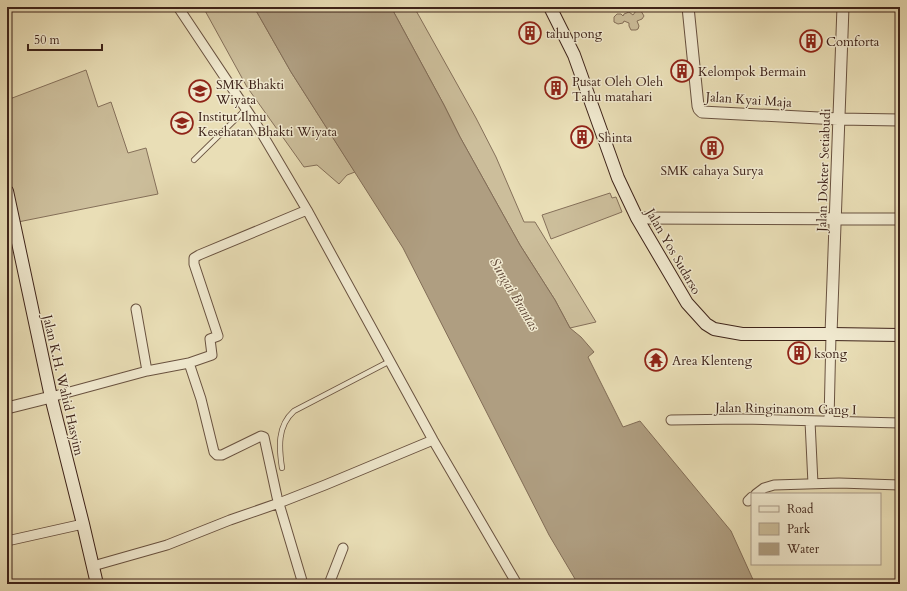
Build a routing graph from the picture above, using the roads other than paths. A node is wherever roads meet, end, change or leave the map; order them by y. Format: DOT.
graph roads {
  1 [pos="178,7"];
  2 [pos="550,7"];
  3 [pos="688,7"];
  4 [pos="843,7"];
  5 [pos="246,110"];
  6 [pos="838,119"];
  7 [pos="900,120"];
  8 [pos="194,160"];
  9 [pos="7,191"];
  10 [pos="307,210"];
  11 [pos="637,218"];
  12 [pos="836,218"];
  13 [pos="900,219"];
  14 [pos="136,309"];
  15 [pos="831,334"];
  16 [pos="900,335"];
  17 [pos="390,361"];
  18 [pos="188,363"];
  19 [pos="147,371"];
  20 [pos="51,397"];
  21 [pos="7,408"];
  22 [pos="671,420"];
  23 [pos="810,421"];
  24 [pos="829,421"];
  25 [pos="900,422"];
  26 [pos="433,440"];
  27 [pos="282,468"];
  28 [pos="813,484"];
  29 [pos="900,486"];
  30 [pos="757,493"];
  31 [pos="279,503"];
  32 [pos="83,524"];
  33 [pos="7,541"];
  34 [pos="342,548"];
  35 [pos="93,566"];
  36 [pos="97,584"];
  37 [pos="303,584"];
  38 [pos="329,584"];
  39 [pos="517,584"];
  1 -- 5 [label="street"];
  2 -- 11 [label="main road, Jalan Yos Sudarso"];
  3 -- 6 [label="street, Jalan Kyai Maja"];
  4 -- 6 [label="street, Jalan Dokter Setiabudi"];
  5 -- 8 [label="lane"];
  5 -- 10 [label="street"];
  6 -- 7 [label="street, Jalan Kyai Maja"];
  6 -- 12 [label="street, Jalan Dokter Setiabudi"];
  9 -- 20 [label="main road, Jalan K.H. Wahid Hasyim"];
  10 -- 17 [label="street"];
  10 -- 18 [label="street"];
  11 -- 12 [label="street"];
  11 -- 15 [label="main road, Jalan Yos Sudarso"];
  12 -- 13 [label="street"];
  12 -- 15 [label="street, Jalan Dokter Setiabudi"];
  14 -- 19 [label="street"];
  15 -- 16 [label="main road, Jalan Yos Sudarso"];
  15 -- 24 [label="street"];
  17 -- 26 [label="street"];
  17 -- 27 [label="lane"];
  18 -- 19 [label="street"];
  18 -- 31 [label="street"];
  19 -- 20 [label="street"];
  20 -- 21 [label="street"];
  20 -- 32 [label="main road, Jalan K.H. Wahid Hasyim"];
  22 -- 23 [label="street, Jalan Ringinanom Gang I"];
  23 -- 24 [label="street, Jalan Ringinanom Gang I"];
  23 -- 28 [label="street"];
  24 -- 25 [label="street, Jalan Ringinanom Gang I"];
  26 -- 31 [label="street"];
  26 -- 39 [label="street"];
  28 -- 29 [label="street"];
  28 -- 30 [label="street"];
  31 -- 35 [label="street"];
  31 -- 37 [label="street"];
  32 -- 33 [label="street"];
  32 -- 35 [label="main road, Jalan K.H. Wahid Hasyim"];
  34 -- 38 [label="street"];
  35 -- 36 [label="main road, Jalan K.H. Wahid Hasyim"];
}
